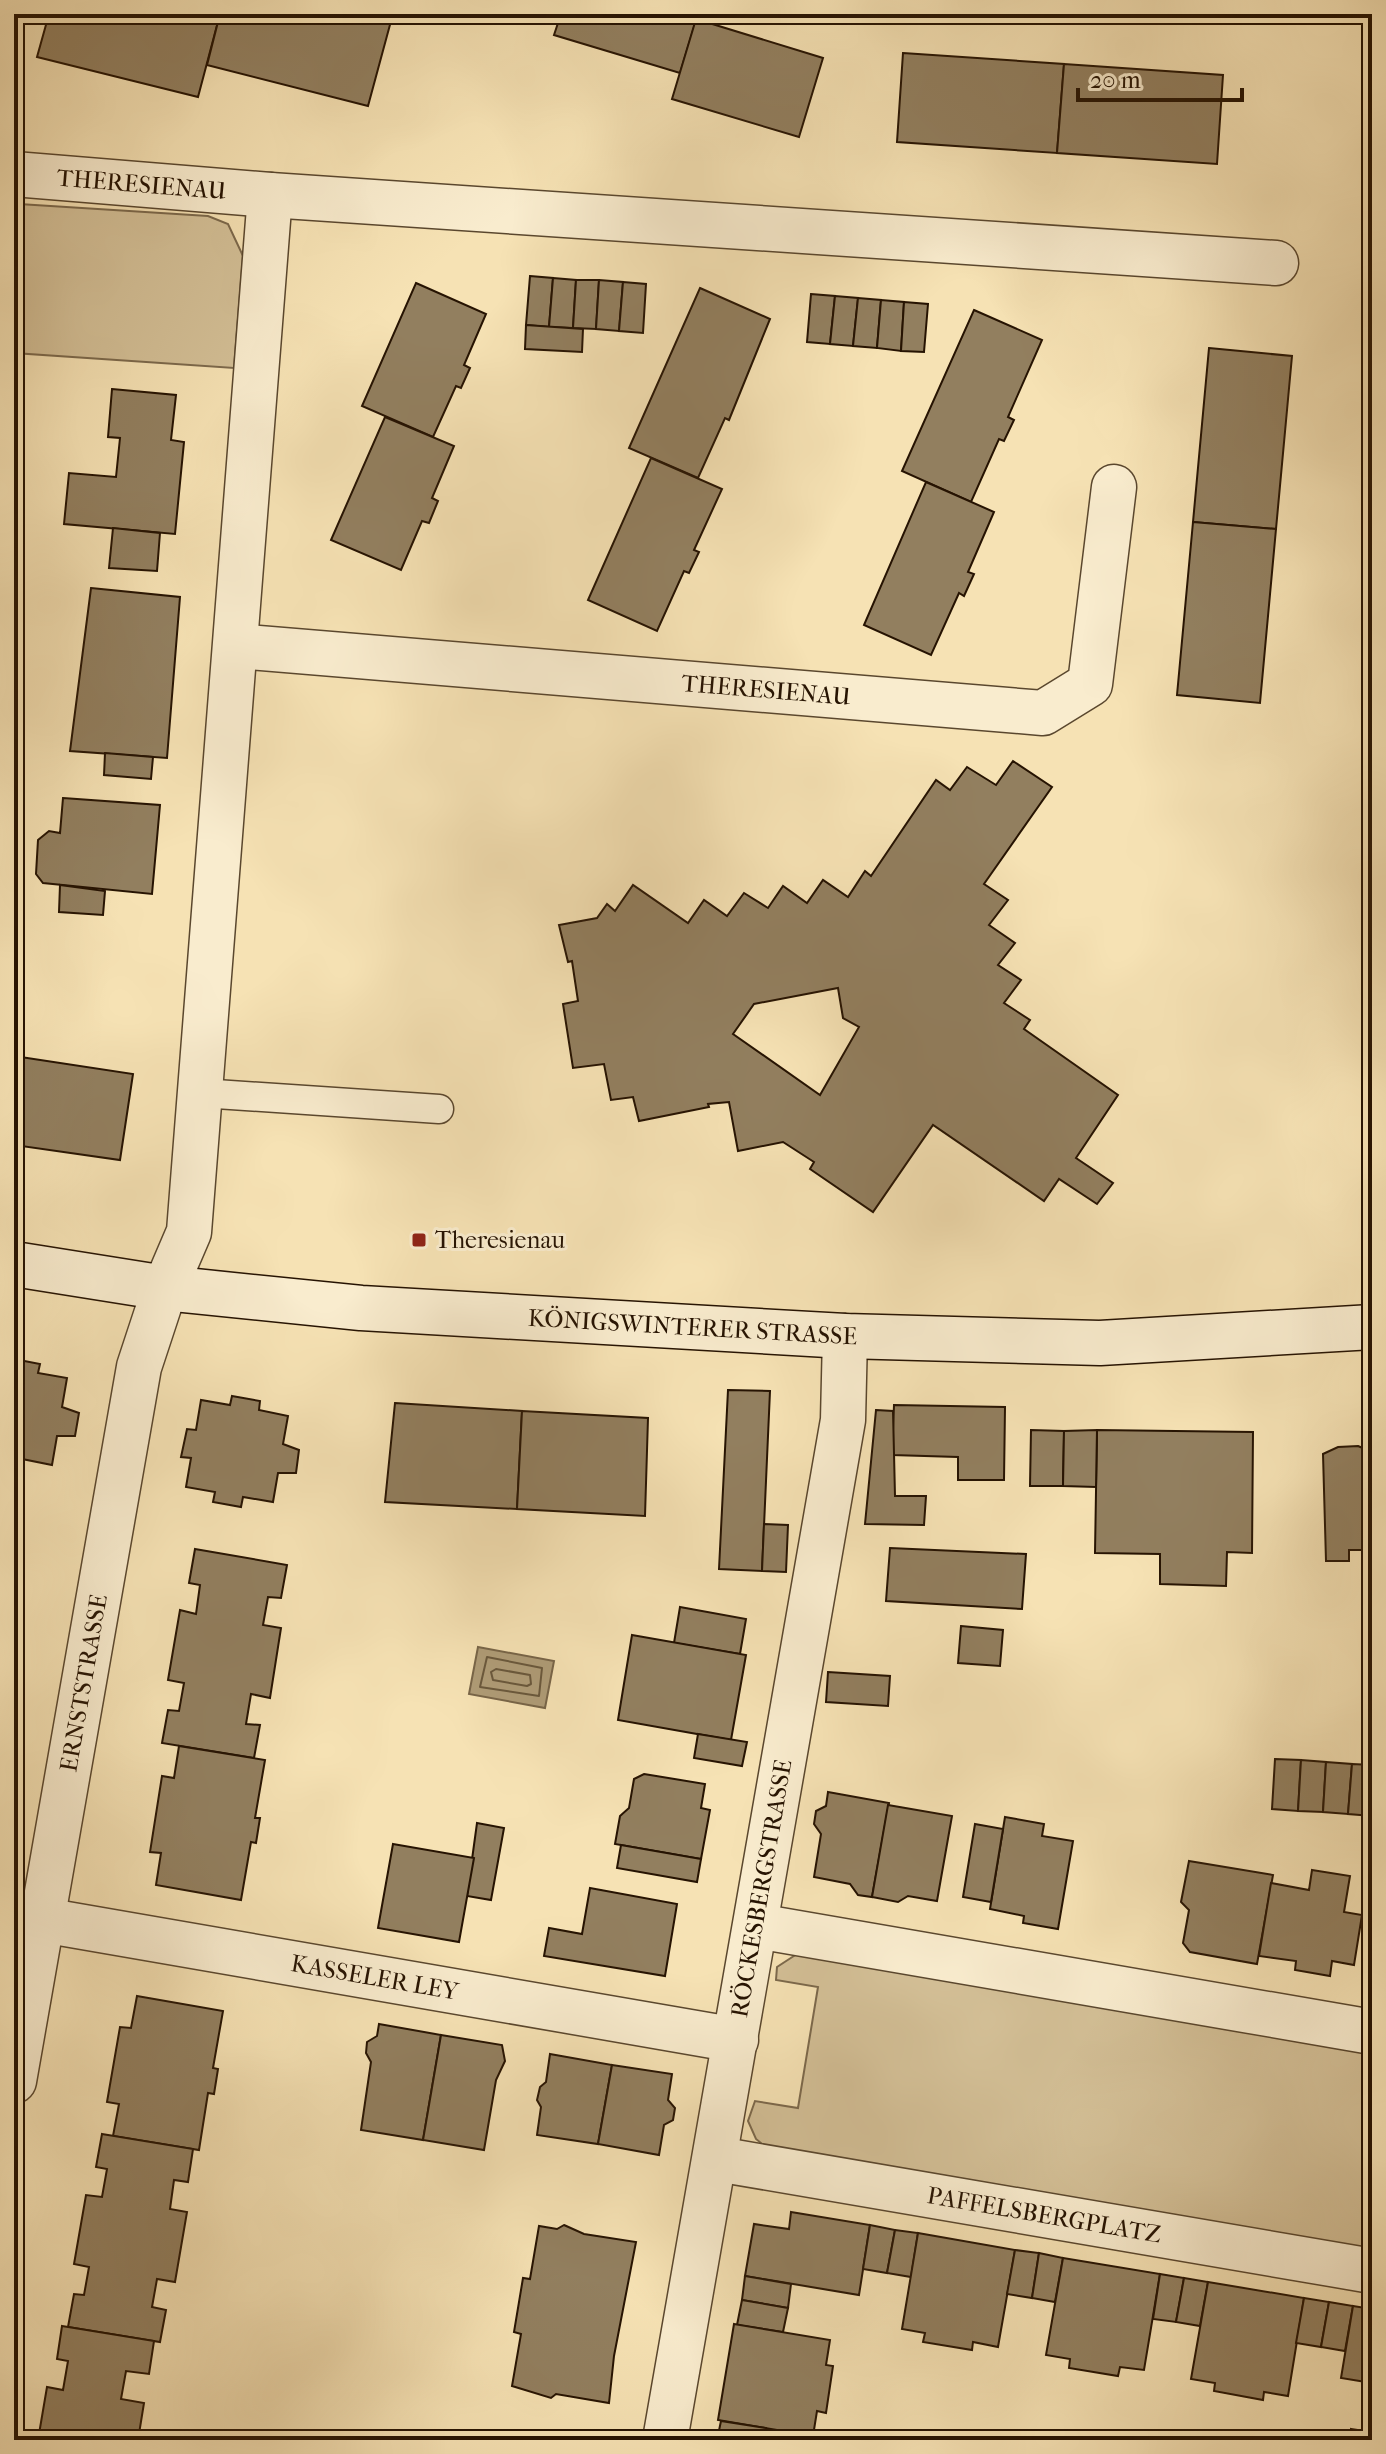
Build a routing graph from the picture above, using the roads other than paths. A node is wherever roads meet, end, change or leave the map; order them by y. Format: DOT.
graph roads {
  1 [pos="14,174"];
  2 [pos="270,195"];
  3 [pos="1276,263"];
  4 [pos="1114,487"];
  5 [pos="236,646"];
  6 [pos="201,1093"];
  7 [pos="439,1109"];
  8 [pos="14,1264"];
  9 [pos="165,1288"];
  10 [pos="1372,1327"];
  11 [pos="845,1336"];
  12 [pos="28,1918"];
  13 [pos="757,1926"];
  14 [pos="1372,2032"];
  15 [pos="736,2040"];
  16 [pos="14,2081"];
  17 [pos="717,2159"];
  18 [pos="1372,2271"];
  19 [pos="665,2440"];
  1 -- 2 [label="street, THERESIENAU"];
  2 -- 3 [label="street, THERESIENAU"];
  2 -- 5 [label="street"];
  4 -- 5 [label="street, THERESIENAU"];
  5 -- 6 [label="street"];
  6 -- 7 [label="lane"];
  6 -- 9 [label="street"];
  8 -- 9 [label="street, KÖNIGSWINTERER STRASSE"];
  9 -- 11 [label="street, KÖNIGSWINTERER STRASSE"];
  9 -- 12 [label="street, ERNSTSTRASSE"];
  10 -- 11 [label="street, KÖNIGSWINTERER STRASSE"];
  11 -- 13 [label="street, RÖCKESBERGSTRASSE"];
  12 -- 15 [label="street, KASSELER LEY"];
  12 -- 16 [label="street, ERNSTSTRASSE"];
  13 -- 14 [label="street"];
  13 -- 15 [label="street, RÖCKESBERGSTRASSE"];
  15 -- 17 [label="street, RÖCKESBERGSTRASSE"];
  17 -- 18 [label="street, PAFFELSBERGPLATZ"];
  17 -- 19 [label="street, RÖCKESBERGSTRASSE"];
}
